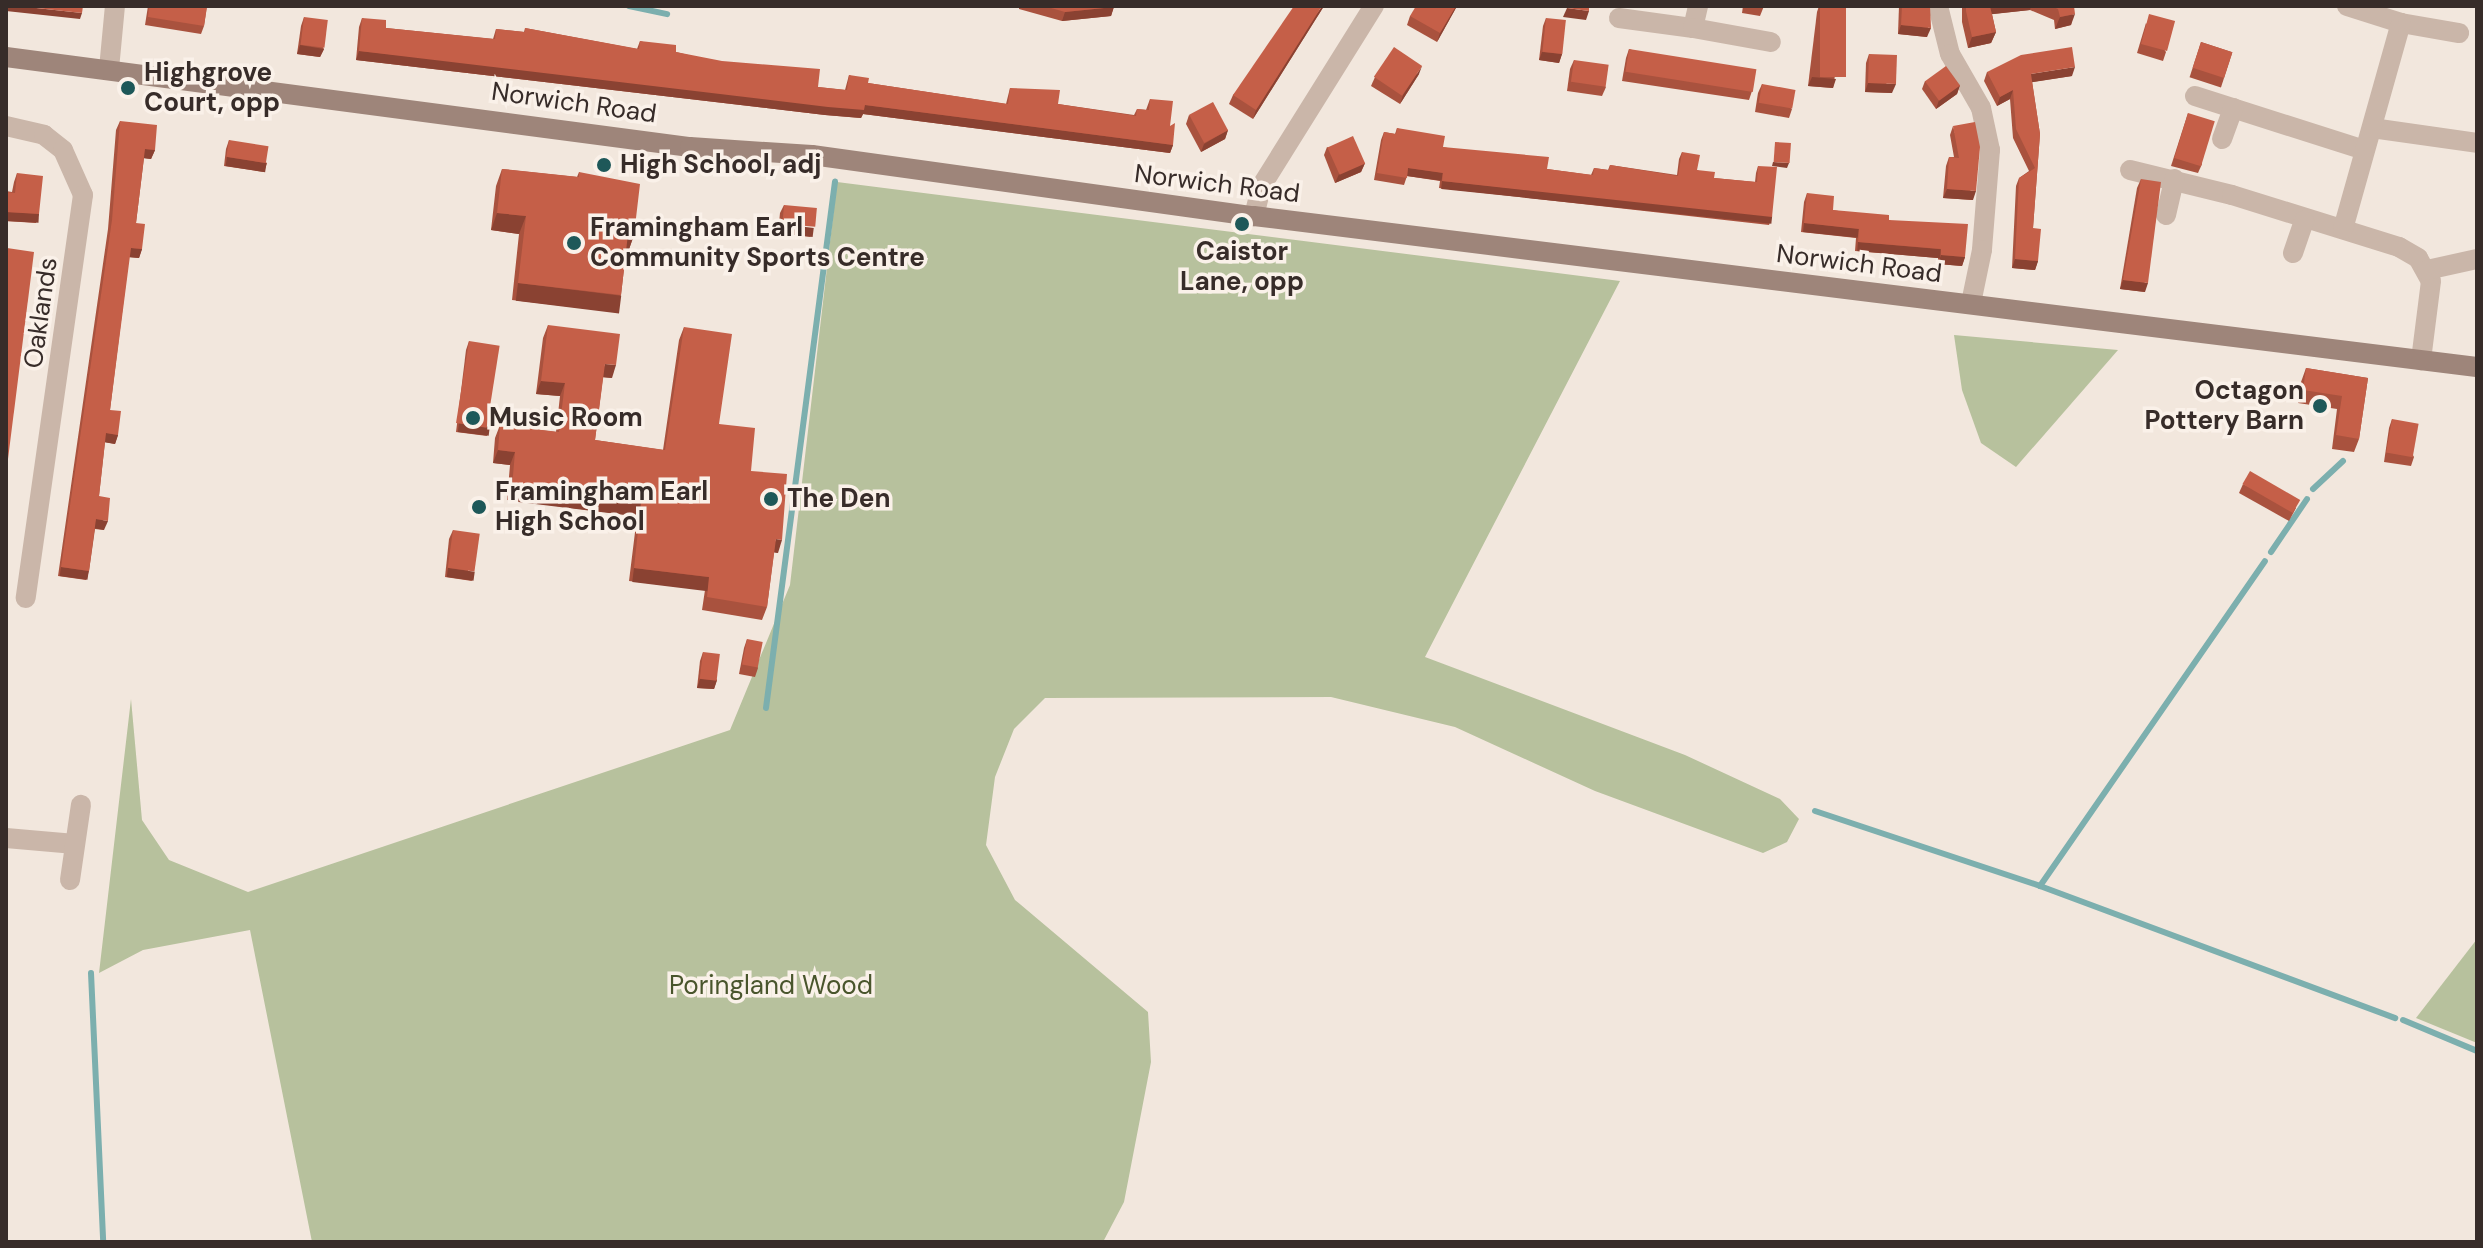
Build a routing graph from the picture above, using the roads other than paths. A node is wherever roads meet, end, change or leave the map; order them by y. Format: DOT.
graph roads {
  1 [pos="115,6"];
  2 [pos="1374,6"];
  3 [pos="1698,6"];
  4 [pos="1938,6"];
  5 [pos="2347,6"];
  6 [pos="1619,18"];
  7 [pos="2401,23"];
  8 [pos="1693,28"];
  9 [pos="2459,33"];
  10 [pos="1771,42"];
  11 [pos="6,57"];
  12 [pos="109,69"];
  13 [pos="2195,96"];
  14 [pos="2233,108"];
  15 [pos="6,126"];
  16 [pos="2372,128"];
  17 [pos="2222,139"];
  18 [pos="2477,143"];
  19 [pos="2364,150"];
  20 [pos="2130,170"];
  21 [pos="2174,179"];
  22 [pos="2166,215"];
  23 [pos="1254,216"];
  24 [pos="2304,221"];
  25 [pos="2343,229"];
  26 [pos="2293,253"];
  27 [pos="2477,259"];
  28 [pos="2427,270"];
  29 [pos="1971,303"];
  30 [pos="2421,360"];
  31 [pos="2477,367"];
  32 [pos="26,598"];
  33 [pos="81,805"];
  34 [pos="6,838"];
  35 [pos="75,844"];
  36 [pos="70,880"];
  1 -- 12 [label="street"];
  2 -- 23 [label="street"];
  3 -- 8 [label="street"];
  4 -- 29 [label="street"];
  5 -- 7 [label="street"];
  6 -- 8 [label="street"];
  7 -- 9 [label="street"];
  7 -- 16 [label="street"];
  8 -- 10 [label="street"];
  11 -- 12 [label="main road, Norwich Road"];
  12 -- 23 [label="main road, Norwich Road"];
  13 -- 14 [label="street"];
  14 -- 17 [label="street"];
  14 -- 19 [label="street"];
  15 -- 32 [label="street, Oaklands"];
  16 -- 18 [label="street"];
  16 -- 19 [label="street"];
  19 -- 25 [label="street"];
  20 -- 21 [label="street"];
  21 -- 22 [label="street"];
  21 -- 24 [label="street"];
  23 -- 29 [label="main road, Norwich Road"];
  24 -- 25 [label="street"];
  24 -- 26 [label="street"];
  25 -- 28 [label="street"];
  27 -- 28 [label="street"];
  28 -- 30 [label="street"];
  29 -- 30 [label="main road, Norwich Road"];
  30 -- 31 [label="main road, Norwich Road"];
  33 -- 35 [label="street"];
  34 -- 35 [label="street"];
  35 -- 36 [label="street"];
}
